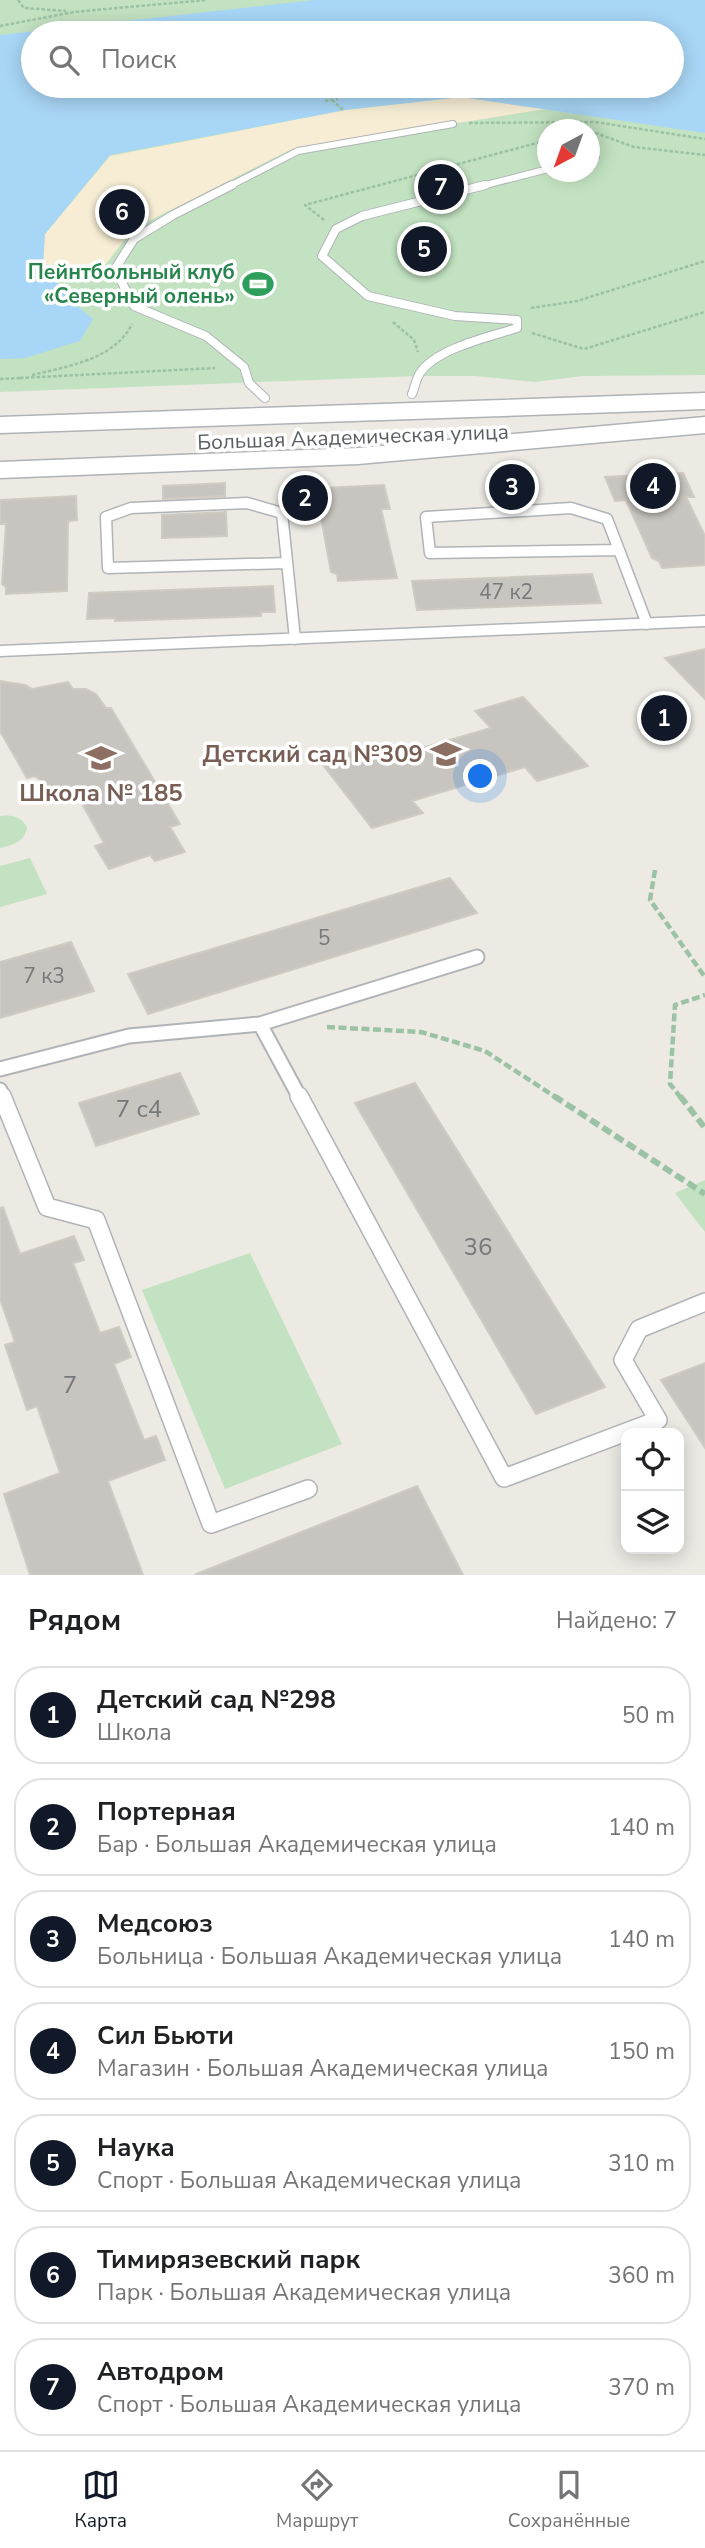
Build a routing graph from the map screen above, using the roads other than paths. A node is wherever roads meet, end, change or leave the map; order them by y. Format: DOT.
graph roads {
  1 [pos="453,124"];
  2 [pos="537,172"];
  3 [pos="244,366"];
  4 [pos="412,394"];
  5 [pos="265,398"];
  6 [pos="705,399"];
  7 [pos="0,404"];
  8 [pos="705,423"];
  9 [pos="0,425"];
  10 [pos="0,449"];
  11 [pos="0,470"];
  12 [pos="620,550"];
  13 [pos="287,563"];
  14 [pos="705,621"];
  15 [pos="648,624"];
  16 [pos="295,639"];
  17 [pos="0,651"];
  18 [pos="477,957"];
  19 [pos="260,1024"];
  20 [pos="0,1069"];
  21 [pos="0,1090"];
  22 [pos="705,1302"];
  23 [pos="308,1489"];
  1 -- 3 [label="lane"];
  2 -- 4 [label="lane"];
  3 -- 5 [label="lane"];
  4 -- 5 [label="main road"];
  4 -- 6 [label="main road"];
  5 -- 7 [label="main road"];
  6 -- 9 [label="main road, Большая Академическая улица"];
  8 -- 10 [label="main road, Большая Академическая улица"];
  8 -- 11 [label="main road"];
  12 -- 12 [label="lane"];
  12 -- 15 [label="lane"];
  13 -- 13 [label="lane"];
  13 -- 16 [label="lane"];
  14 -- 15 [label="lane"];
  15 -- 16 [label="lane"];
  16 -- 17 [label="lane"];
  18 -- 19 [label="lane"];
  19 -- 20 [label="lane"];
  19 -- 22 [label="lane"];
  21 -- 23 [label="lane"];
}
